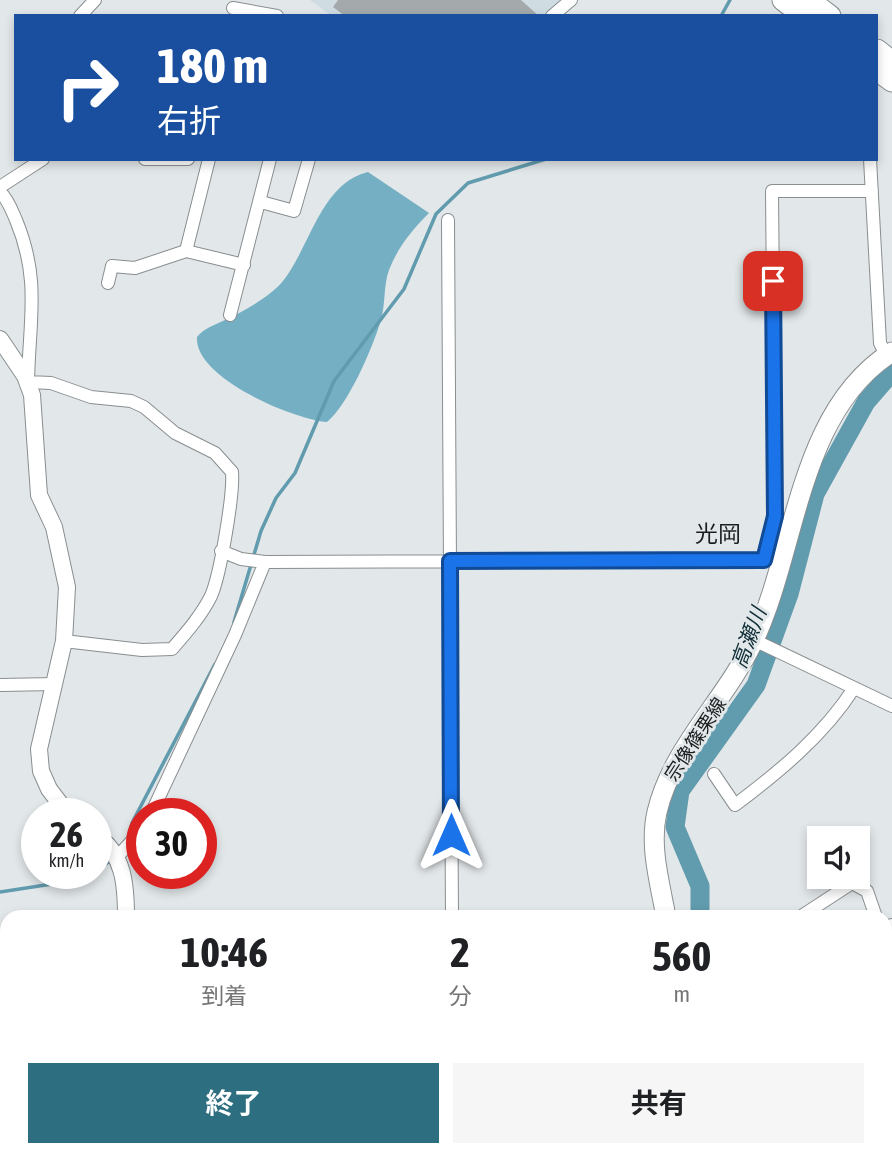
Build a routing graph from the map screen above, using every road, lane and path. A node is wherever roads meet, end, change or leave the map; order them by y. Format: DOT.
graph roads {
  1 [pos="95,0"];
  2 [pos="571,0"];
  3 [pos="783,0"];
  4 [pos="810,0"];
  5 [pos="233,8"];
  6 [pos="82,14"];
  7 [pos="266,14"];
  8 [pos="554,14"];
  9 [pos="801,14"];
  10 [pos="828,14"];
  11 [pos="878,51"];
  12 [pos="892,62"];
  13 [pos="40,161"];
  14 [pos="208,161"];
  15 [pos="270,161"];
  16 [pos="308,161"];
  17 [pos="870,161"];
  18 [pos="0,189"];
  19 [pos="872,191"];
  20 [pos="261,202"];
  21 [pos="448,220"];
  22 [pos="186,251"];
  23 [pos="244,265"];
  24 [pos="108,283"];
  25 [pos="230,315"];
  26 [pos="0,339"];
  27 [pos="889,354"];
  28 [pos="27,382"];
  29 [pos="220,551"];
  30 [pos="773,560"];
  31 [pos="450,561"];
  32 [pos="265,562"];
  33 [pos="754,639"];
  34 [pos="64,641"];
  35 [pos="55,684"];
  36 [pos="0,685"];
  37 [pos="854,688"];
  38 [pos="892,706"];
  39 [pos="715,774"];
  40 [pos="55,798"];
  41 [pos="159,798"];
  42 [pos="112,855"];
  43 [pos="126,910"];
  44 [pos="452,910"];
  45 [pos="665,910"];
  46 [pos="811,910"];
  47 [pos="874,910"];
  1 -- 6 [label="street"];
  2 -- 8 [label="street"];
  3 -- 9 [label="highway"];
  4 -- 10 [label="highway"];
  5 -- 7 [label="street"];
  11 -- 12 [label="highway"];
  13 -- 18 [label="street"];
  14 -- 22 [label="street"];
  15 -- 20 [label="street"];
  16 -- 20 [label="street"];
  17 -- 19 [label="street"];
  18 -- 28 [label="street"];
  19 -- 27 [label="street"];
  19 -- 30 [label="street"];
  20 -- 23 [label="street"];
  21 -- 31 [label="street"];
  22 -- 23 [label="street"];
  22 -- 24 [label="street"];
  23 -- 25 [label="street"];
  26 -- 28 [label="street"];
  27 -- 30 [label="main road, 宗像篠栗線"];
  28 -- 29 [label="street"];
  28 -- 34 [label="street"];
  29 -- 32 [label="street"];
  29 -- 34 [label="street"];
  30 -- 31 [label="street"];
  30 -- 33 [label="main road, 宗像篠栗線"];
  31 -- 32 [label="street"];
  31 -- 44 [label="street"];
  32 -- 41 [label="street"];
  33 -- 37 [label="street"];
  33 -- 45 [label="main road, 宗像篠栗線"];
  34 -- 35 [label="street"];
  35 -- 36 [label="street"];
  35 -- 40 [label="street"];
  37 -- 38 [label="street"];
  37 -- 39 [label="street"];
  42 -- 43 [label="street"];
  46 -- 47 [label="street"];
}
